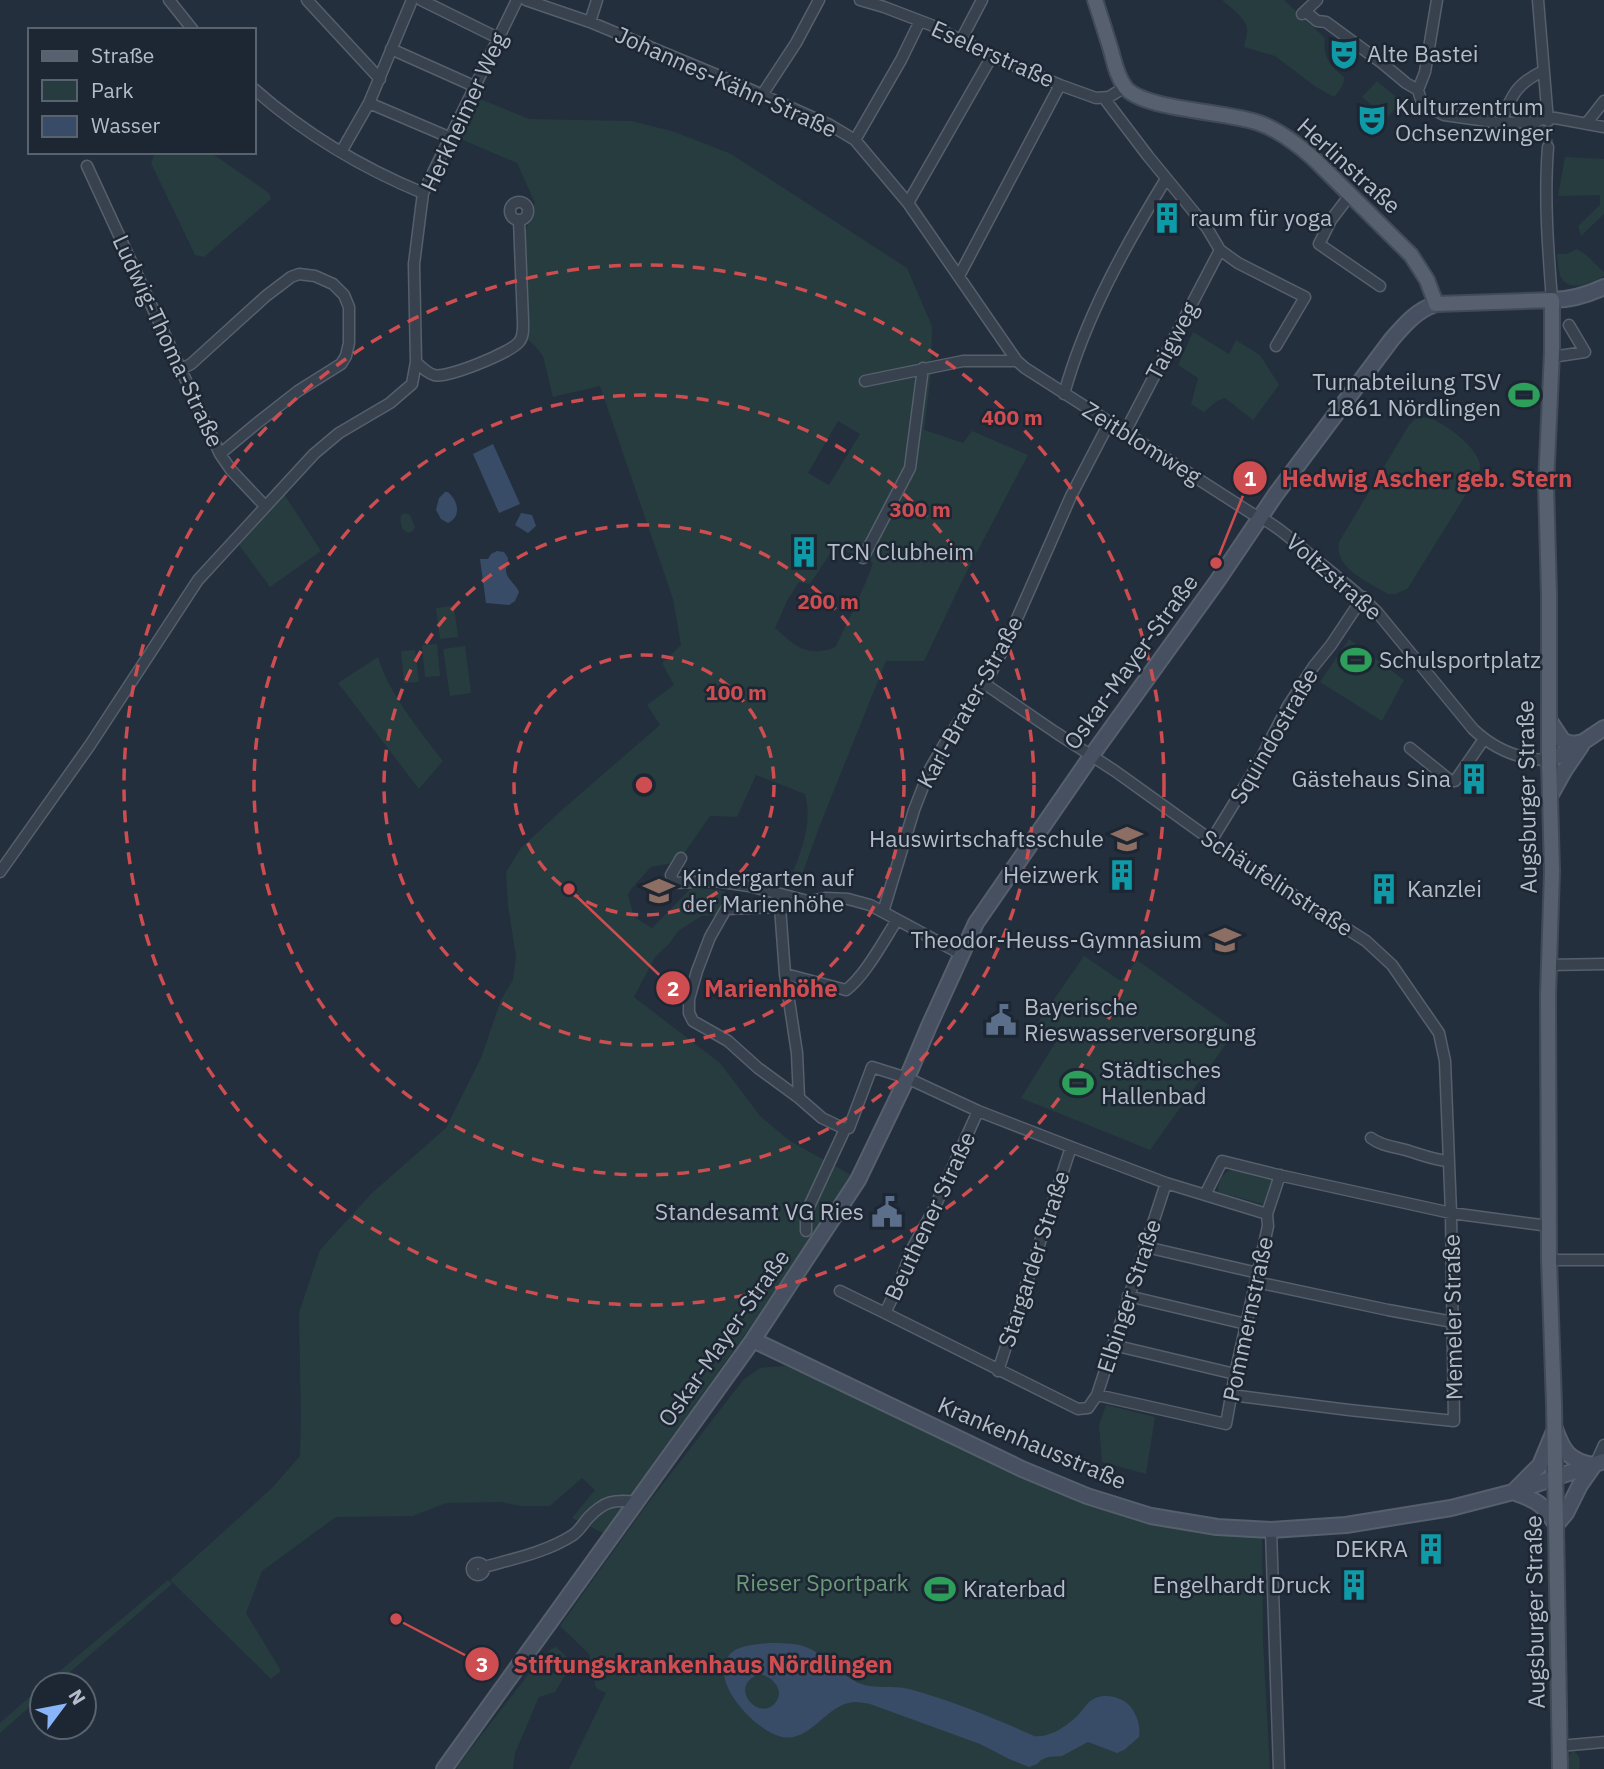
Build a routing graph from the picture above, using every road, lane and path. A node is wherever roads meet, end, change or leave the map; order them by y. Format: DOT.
graph roads {
  1 [pos="169,0"];
  2 [pos="307,0"];
  3 [pos="412,0"];
  4 [pos="421,0"];
  5 [pos="517,0"];
  6 [pos="526,0"];
  7 [pos="597,0"];
  8 [pos="819,0"];
  9 [pos="860,0"];
  10 [pos="982,0"];
  11 [pos="1095,0"];
  12 [pos="1317,0"];
  13 [pos="1437,0"];
  14 [pos="1538,0"];
  15 [pos="886,3"];
  16 [pos="920,21"];
  17 [pos="590,22"];
  18 [pos="191,28"];
  19 [pos="498,37"];
  20 [pos="961,40"];
  21 [pos="391,49"];
  22 [pos="992,56"];
  23 [pos="1543,71"];
  24 [pos="380,79"];
  25 [pos="1060,85"];
  26 [pos="476,87"];
  27 [pos="1125,87"];
  28 [pos="1418,90"];
  29 [pos="256,91"];
  30 [pos="762,95"];
  31 [pos="1104,98"];
  32 [pos="1604,101"];
  33 [pos="369,103"];
  34 [pos="1548,121"];
  35 [pos="1501,123"];
  36 [pos="1586,124"];
  37 [pos="1604,127"];
  38 [pos="451,138"];
  39 [pos="855,140"];
  40 [pos="1548,147"];
  41 [pos="341,152"];
  42 [pos="87,166"];
  43 [pos="1166,179"];
  44 [pos="424,193"];
  45 [pos="1350,195"];
  46 [pos="908,203"];
  47 [pos="519,220"];
  48 [pos="1220,250"];
  49 [pos="959,276"];
  50 [pos="1380,286"];
  51 [pos="1604,287"];
  52 [pos="1552,300"];
  53 [pos="1436,304"];
  54 [pos="1569,325"];
  55 [pos="1276,346"];
  56 [pos="1552,357"];
  57 [pos="416,362"];
  58 [pos="1021,364"];
  59 [pos="923,368"];
  60 [pos="181,369"];
  61 [pos="865,382"];
  62 [pos="1064,394"];
  63 [pos="1110,423"];
  64 [pos="1125,432"];
  65 [pos="220,454"];
  66 [pos="265,506"];
  67 [pos="1261,517"];
  68 [pos="863,558"];
  69 [pos="1363,597"];
  70 [pos="985,684"];
  71 [pos="1549,720"];
  72 [pos="1604,728"];
  73 [pos="1484,739"];
  74 [pos="1584,742"];
  75 [pos="1410,748"];
  76 [pos="1092,755"];
  77 [pos="1549,761"];
  78 [pos="1550,796"];
  79 [pos="1212,841"];
  80 [pos="681,859"];
  81 [pos="0,872"];
  82 [pos="808,901"];
  83 [pos="780,907"];
  84 [pos="883,912"];
  85 [pos="897,920"];
  86 [pos="961,954"];
  87 [pos="1604,964"];
  88 [pos="1549,965"];
  89 [pos="785,974"];
  90 [pos="907,1078"];
  91 [pos="799,1098"];
  92 [pos="978,1111"];
  93 [pos="845,1129"];
  94 [pos="1371,1138"];
  95 [pos="1071,1147"];
  96 [pos="1448,1161"];
  97 [pos="1283,1176"];
  98 [pos="1166,1183"];
  99 [pos="1205,1195"];
  100 [pos="1451,1213"];
  101 [pos="1267,1214"];
  102 [pos="1549,1226"];
  103 [pos="806,1231"];
  104 [pos="1146,1247"];
  105 [pos="1549,1260"];
  106 [pos="1604,1260"];
  107 [pos="1257,1277"];
  108 [pos="840,1291"];
  109 [pos="1128,1296"];
  110 [pos="885,1313"];
  111 [pos="1454,1322"];
  112 [pos="1246,1324"];
  113 [pos="752,1340"];
  114 [pos="1113,1345"];
  115 [pos="998,1371"];
  116 [pos="1235,1374"];
  117 [pos="1097,1395"];
  118 [pos="1231,1395"];
  119 [pos="1555,1429"];
  120 [pos="1604,1445"];
  121 [pos="1599,1463"];
  122 [pos="1555,1478"];
  123 [pos="1513,1492"];
  124 [pos="637,1502"];
  125 [pos="1556,1525"];
  126 [pos="1271,1530"];
  127 [pos="484,1567"];
  128 [pos="1604,1742"];
  129 [pos="1560,1746"];
  130 [pos="444,1769"];
  131 [pos="1279,1769"];
  132 [pos="1560,1769"];
  1 -- 18 [label="street"];
  2 -- 24 [label="street"];
  3 -- 21 [label="street"];
  4 -- 19 [label="street"];
  5 -- 19 [label="street, Herkheimer Weg"];
  6 -- 17 [label="street, Johannes-Kähn-Straße"];
  7 -- 17 [label="street"];
  8 -- 30 [label="street"];
  9 -- 15 [label="street, Eselerstraße"];
  10 -- 20 [label="street"];
  11 -- 27 [label="main road"];
  12 -- 28 [label="street"];
  13 -- 28 [label="street"];
  14 -- 23 [label="street"];
  15 -- 16 [label="street, Eselerstraße"];
  16 -- 20 [label="street, Eselerstraße"];
  16 -- 39 [label="street"];
  17 -- 30 [label="street, Johannes-Kähn-Straße"];
  19 -- 26 [label="street, Herkheimer Weg"];
  20 -- 22 [label="street, Eselerstraße"];
  21 -- 24 [label="street"];
  21 -- 26 [label="street"];
  22 -- 25 [label="street, Eselerstraße"];
  22 -- 46 [label="street"];
  23 -- 34 [label="street"];
  23 -- 35 [label="street"];
  24 -- 33 [label="street"];
  25 -- 31 [label="street, Eselerstraße"];
  25 -- 49 [label="street"];
  26 -- 38 [label="street, Herkheimer Weg"];
  27 -- 31 [label="street"];
  27 -- 45 [label="main road, Herlinstraße"];
  28 -- 35 [label="street"];
  29 -- 41 [label="street"];
  30 -- 39 [label="street, Johannes-Kähn-Straße"];
  31 -- 43 [label="street"];
  32 -- 36 [label="street"];
  33 -- 38 [label="street"];
  33 -- 41 [label="street"];
  34 -- 35 [label="street"];
  34 -- 36 [label="street"];
  36 -- 37 [label="street"];
  38 -- 44 [label="street, Herkheimer Weg"];
  39 -- 46 [label="street, Johannes-Kähn-Straße"];
  40 -- 52 [label="street, Augsburger Straße"];
  41 -- 44 [label="street"];
  42 -- 60 [label="street, Ludwig-Thoma-Straße"];
  43 -- 48 [label="street"];
  43 -- 62 [label="street"];
  44 -- 57 [label="street, Herkheimer Weg"];
  45 -- 50 [label="street"];
  45 -- 53 [label="main road, Herlinstraße"];
  46 -- 49 [label="street, Johannes-Kähn-Straße"];
  47 -- 57 [label="street"];
  48 -- 55 [label="street"];
  48 -- 64 [label="street, Taigweg"];
  49 -- 58 [label="street, Johannes-Kähn-Straße"];
  51 -- 52 [label="main road"];
  52 -- 53 [label="main road"];
  52 -- 56 [label="main road, Augsburger Straße"];
  53 -- 67 [label="main road, Oskar-Mayer-Straße"];
  54 -- 56 [label="street"];
  56 -- 71 [label="main road, Augsburger Straße"];
  57 -- 66 [label="street, Herkheimer Weg"];
  58 -- 59 [label="street"];
  58 -- 62 [label="street, Zeitblomweg"];
  59 -- 61 [label="street"];
  59 -- 68 [label="street"];
  60 -- 65 [label="street, Ludwig-Thoma-Straße"];
  60 -- 65 [label="street"];
  62 -- 63 [label="street, Zeitblomweg"];
  63 -- 64 [label="street, Zeitblomweg"];
  63 -- 70 [label="street, Karl-Brater-Straße"];
  64 -- 67 [label="street, Zeitblomweg"];
  65 -- 66 [label="street, Ludwig-Thoma-Straße"];
  66 -- 81 [label="street, Herkheimer Weg"];
  67 -- 69 [label="street, Voltzstraße"];
  67 -- 76 [label="main road, Oskar-Mayer-Straße"];
  69 -- 73 [label="street, Voltzstraße"];
  69 -- 79 [label="street, Squindostraße"];
  70 -- 76 [label="street, Schäufelinstraße"];
  70 -- 84 [label="street, Karl-Brater-Straße"];
  71 -- 74 [label="main road"];
  71 -- 77 [label="main road, Augsburger Straße"];
  72 -- 74 [label="main road"];
  73 -- 75 [label="street"];
  73 -- 77 [label="street, Voltzstraße"];
  74 -- 77 [label="main road"];
  74 -- 78 [label="main road"];
  76 -- 79 [label="street, Schäufelinstraße"];
  76 -- 86 [label="main road, Oskar-Mayer-Straße"];
  77 -- 78 [label="main road, Augsburger Straße"];
  78 -- 88 [label="main road, Augsburger Straße"];
  79 -- 96 [label="street, Schäufelinstraße"];
  80 -- 82 [label="street"];
  82 -- 83 [label="street"];
  82 -- 84 [label="street"];
  83 -- 89 [label="street"];
  83 -- 91 [label="street"];
  84 -- 85 [label="street"];
  85 -- 86 [label="street"];
  85 -- 89 [label="street"];
  86 -- 90 [label="main road, Oskar-Mayer-Straße"];
  87 -- 88 [label="street"];
  88 -- 102 [label="main road, Augsburger Straße"];
  89 -- 91 [label="street"];
  90 -- 92 [label="street"];
  90 -- 93 [label="street"];
  90 -- 113 [label="main road, Oskar-Mayer-Straße"];
  91 -- 93 [label="street"];
  92 -- 95 [label="street"];
  92 -- 110 [label="street, Beuthener Straße"];
  93 -- 103 [label="street"];
  94 -- 96 [label="street"];
  95 -- 98 [label="street"];
  95 -- 115 [label="street, Stargarder Straße"];
  96 -- 100 [label="street, Schäufelinstraße"];
  97 -- 99 [label="street"];
  97 -- 100 [label="street"];
  97 -- 101 [label="street, Pommernstraße"];
  98 -- 99 [label="street"];
  98 -- 104 [label="street, Elbinger Straße"];
  99 -- 101 [label="street"];
  100 -- 102 [label="street"];
  100 -- 111 [label="street, Memeler Straße"];
  101 -- 107 [label="street, Pommernstraße"];
  102 -- 105 [label="main road, Augsburger Straße"];
  104 -- 107 [label="street"];
  104 -- 109 [label="street, Elbinger Straße"];
  105 -- 106 [label="street"];
  105 -- 119 [label="main road, Augsburger Straße"];
  107 -- 111 [label="street"];
  107 -- 112 [label="street, Pommernstraße"];
  108 -- 110 [label="street, Beuthener Straße"];
  109 -- 112 [label="street"];
  109 -- 114 [label="street, Elbinger Straße"];
  110 -- 115 [label="street"];
  111 -- 118 [label="street, Memeler Straße"];
  112 -- 116 [label="street, Pommernstraße"];
  113 -- 124 [label="main road, Oskar-Mayer-Straße"];
  113 -- 126 [label="main road, Krankenhausstraße"];
  114 -- 116 [label="street"];
  114 -- 117 [label="street, Elbinger Straße"];
  115 -- 117 [label="street, Elbinger Straße"];
  116 -- 118 [label="street, Pommernstraße"];
  117 -- 118 [label="street, Pommernstraße"];
  119 -- 121 [label="main road"];
  119 -- 122 [label="main road, Augsburger Straße"];
  119 -- 123 [label="main road"];
  120 -- 121 [label="street"];
  121 -- 122 [label="main road"];
  121 -- 125 [label="main road"];
  122 -- 123 [label="main road, Krankenhausstraße"];
  122 -- 125 [label="main road, Augsburger Straße"];
  123 -- 125 [label="main road"];
  123 -- 126 [label="main road, Krankenhausstraße"];
  124 -- 127 [label="street"];
  124 -- 130 [label="main road, Oskar-Mayer-Straße"];
  125 -- 129 [label="main road, Augsburger Straße"];
  126 -- 131 [label="street"];
  128 -- 129 [label="street"];
  129 -- 132 [label="main road, Augsburger Straße"];
}
